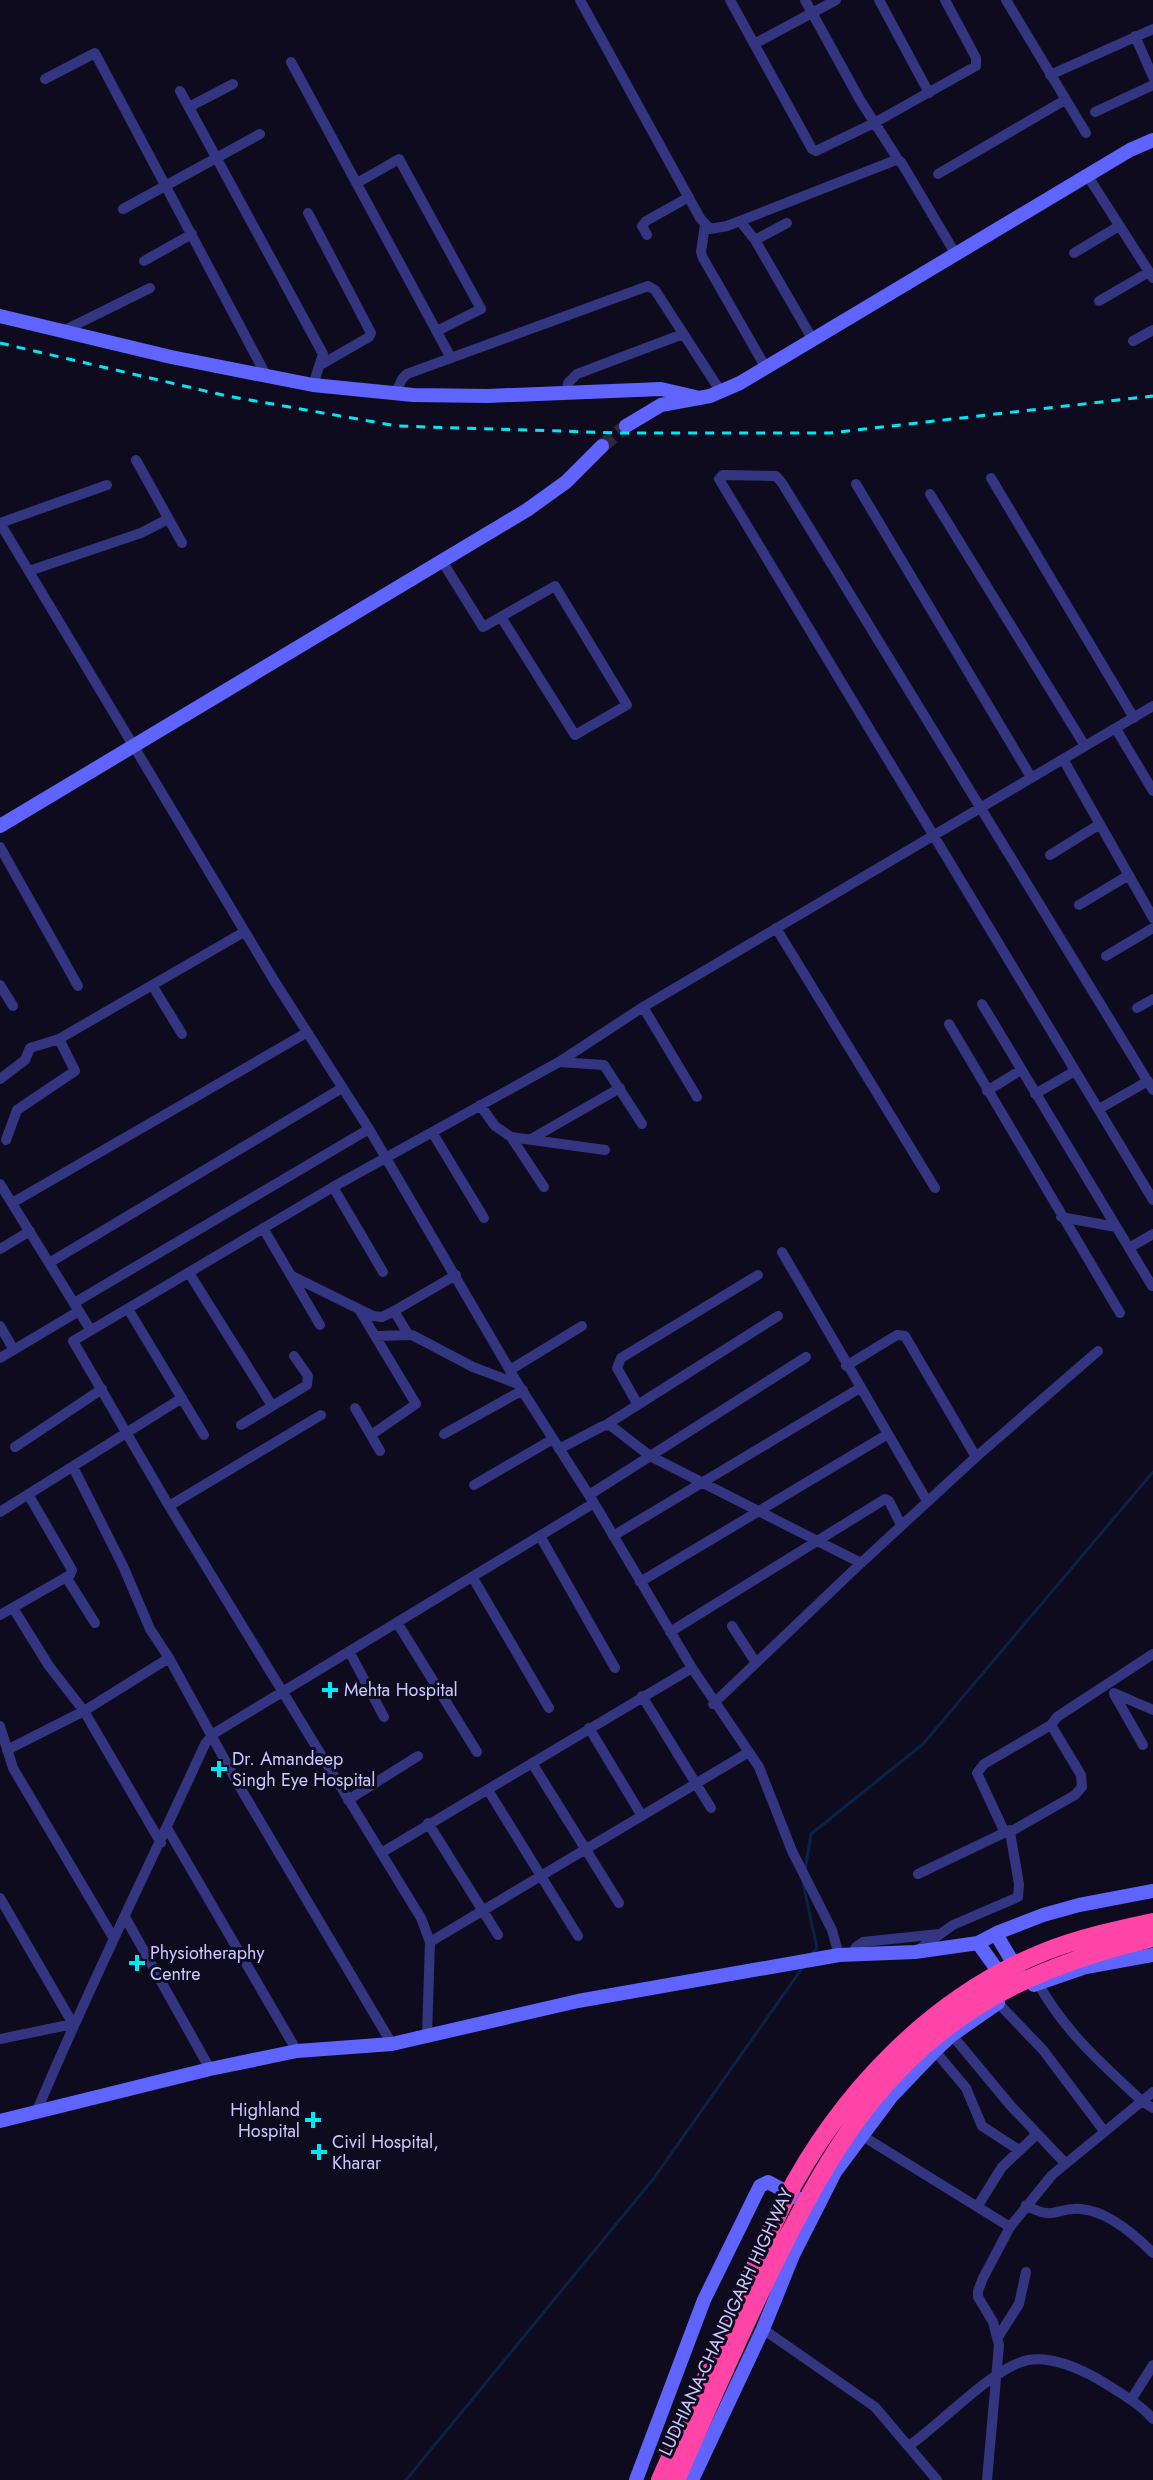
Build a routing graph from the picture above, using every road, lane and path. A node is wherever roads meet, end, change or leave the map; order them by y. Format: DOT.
graph roads {
  1 [pos="580,0"];
  2 [pos="730,0"];
  3 [pos="805,0"];
  4 [pos="836,0"];
  5 [pos="879,0"];
  6 [pos="945,0"];
  7 [pos="1006,0"];
  8 [pos="812,13"];
  9 [pos="1153,29"];
  10 [pos="1135,36"];
  11 [pos="754,44"];
  12 [pos="291,62"];
  13 [pos="1050,75"];
  14 [pos="1153,77"];
  15 [pos="45,79"];
  16 [pos="233,84"];
  17 [pos="1153,85"];
  18 [pos="180,91"];
  19 [pos="929,93"];
  20 [pos="1065,100"];
  21 [pos="189,107"];
  22 [pos="1095,112"];
  23 [pos="874,123"];
  24 [pos="1086,133"];
  25 [pos="260,134"];
  26 [pos="1153,140"];
  27 [pos="216,158"];
  28 [pos="899,161"];
  29 [pos="938,174"];
  30 [pos="1087,175"];
  31 [pos="357,183"];
  32 [pos="165,184"];
  33 [pos="689,197"];
  34 [pos="123,209"];
  35 [pos="308,213"];
  36 [pos="740,221"];
  37 [pos="787,223"];
  38 [pos="705,225"];
  39 [pos="1119,225"];
  40 [pos="192,234"];
  41 [pos="647,235"];
  42 [pos="755,240"];
  43 [pos="955,253"];
  44 [pos="1074,253"];
  45 [pos="144,261"];
  46 [pos="1151,275"];
  47 [pos="150,288"];
  48 [pos="1099,301"];
  49 [pos="0,316"];
  50 [pos="65,330"];
  51 [pos="1153,330"];
  52 [pos="437,331"];
  53 [pos="684,334"];
  54 [pos="813,340"];
  55 [pos="1133,341"];
  56 [pos="451,358"];
  57 [pos="322,364"];
  58 [pos="766,368"];
  59 [pos="267,377"];
  60 [pos="314,385"];
  61 [pos="721,392"];
  62 [pos="566,393"];
  63 [pos="394,394"];
  64 [pos="700,398"];
  65 [pos="626,426"];
  66 [pos="602,446"];
  67 [pos="136,460"];
  68 [pos="991,478"];
  69 [pos="856,484"];
  70 [pos="107,485"];
  71 [pos="930,494"];
  72 [pos="168,519"];
  73 [pos="0,523"];
  74 [pos="182,543"];
  75 [pos="442,561"];
  76 [pos="29,571"];
  77 [pos="501,617"];
  78 [pos="1153,706"];
  79 [pos="1134,718"];
  80 [pos="1116,729"];
  81 [pos="133,746"];
  82 [pos="1085,746"];
  83 [pos="1063,759"];
  84 [pos="1031,777"];
  85 [pos="1153,791"];
  86 [pos="982,806"];
  87 [pos="1100,824"];
  88 [pos="0,826"];
  89 [pos="934,834"];
  90 [pos="0,848"];
  91 [pos="1050,855"];
  92 [pos="1129,875"];
  93 [pos="1079,904"];
  94 [pos="1153,918"];
  95 [pos="776,928"];
  96 [pos="1153,928"];
  97 [pos="244,932"];
  98 [pos="1106,956"];
  99 [pos="0,985"];
  100 [pos="152,985"];
  101 [pos="78,986"];
  102 [pos="1153,999"];
  103 [pos="982,1004"];
  104 [pos="12,1006"];
  105 [pos="643,1007"];
  106 [pos="1137,1008"];
  107 [pos="949,1024"];
  108 [pos="306,1033"];
  109 [pos="182,1034"];
  110 [pos="59,1039"];
  111 [pos="559,1062"];
  112 [pos="1021,1070"];
  113 [pos="1075,1071"];
  114 [pos="0,1079"];
  115 [pos="1151,1085"];
  116 [pos="342,1088"];
  117 [pos="620,1088"];
  118 [pos="987,1091"];
  119 [pos="1035,1094"];
  120 [pos="697,1097"];
  121 [pos="480,1105"];
  122 [pos="1099,1109"];
  123 [pos="642,1124"];
  124 [pos="369,1129"];
  125 [pos="432,1132"];
  126 [pos="510,1137"];
  127 [pos="531,1139"];
  128 [pos="6,1140"];
  129 [pos="605,1150"];
  130 [pos="386,1157"];
  131 [pos="0,1184"];
  132 [pos="333,1187"];
  133 [pos="544,1187"];
  134 [pos="935,1188"];
  135 [pos="1153,1200"];
  136 [pos="12,1203"];
  137 [pos="1061,1217"];
  138 [pos="484,1218"];
  139 [pos="1116,1227"];
  140 [pos="263,1228"];
  141 [pos="30,1231"];
  142 [pos="1153,1234"];
  143 [pos="1129,1248"];
  144 [pos="0,1249"];
  145 [pos="782,1252"];
  146 [pos="49,1263"];
  147 [pos="383,1272"];
  148 [pos="189,1273"];
  149 [pos="456,1275"];
  150 [pos="758,1275"];
  151 [pos="292,1276"];
  152 [pos="1152,1286"];
  153 [pos="76,1307"];
  154 [pos="128,1309"];
  155 [pos="360,1311"];
  156 [pos="394,1311"];
  157 [pos="1120,1313"];
  158 [pos="778,1316"];
  159 [pos="320,1324"];
  160 [pos="0,1326"];
  161 [pos="582,1326"];
  162 [pos="90,1329"];
  163 [pos="408,1334"];
  164 [pos="375,1336"];
  165 [pos="14,1350"];
  166 [pos="1098,1352"];
  167 [pos="294,1356"];
  168 [pos="806,1357"];
  169 [pos="0,1358"];
  170 [pos="846,1366"];
  171 [pos="510,1370"];
  172 [pos="521,1387"];
  173 [pos="860,1388"];
  174 [pos="102,1389"];
  175 [pos="182,1398"];
  176 [pos="271,1404"];
  177 [pos="638,1405"];
  178 [pos="355,1408"];
  179 [pos="321,1415"];
  180 [pos="241,1425"];
  181 [pos="606,1425"];
  182 [pos="128,1431"];
  183 [pos="444,1434"];
  184 [pos="888,1434"];
  185 [pos="204,1435"];
  186 [pos="370,1435"];
  187 [pos="556,1444"];
  188 [pos="15,1447"];
  189 [pos="380,1451"];
  190 [pos="650,1456"];
  191 [pos="976,1456"];
  192 [pos="73,1467"];
  193 [pos="702,1482"];
  194 [pos="474,1485"];
  195 [pos="28,1494"];
  196 [pos="591,1499"];
  197 [pos="927,1501"];
  198 [pos="169,1506"];
  199 [pos="759,1510"];
  200 [pos="0,1511"];
  201 [pos="902,1525"];
  202 [pos="540,1536"];
  203 [pos="613,1536"];
  204 [pos="819,1541"];
  205 [pos="861,1563"];
  206 [pos="66,1577"];
  207 [pos="473,1578"];
  208 [pos="640,1582"];
  209 [pos="13,1608"];
  210 [pos="0,1615"];
  211 [pos="95,1623"];
  212 [pos="398,1624"];
  213 [pos="732,1626"];
  214 [pos="669,1632"];
  215 [pos="351,1653"];
  216 [pos="1153,1654"];
  217 [pos="169,1658"];
  218 [pos="756,1663"];
  219 [pos="615,1668"];
  220 [pos="692,1668"];
  221 [pos="1103,1688"];
  222 [pos="283,1694"];
  223 [pos="1114,1694"];
  224 [pos="642,1696"];
  225 [pos="713,1704"];
  226 [pos="549,1708"];
  227 [pos="1153,1710"];
  228 [pos="84,1711"];
  229 [pos="384,1716"];
  230 [pos="1051,1725"];
  231 [pos="0,1726"];
  232 [pos="589,1728"];
  233 [pos="213,1734"];
  234 [pos="1143,1745"];
  235 [pos="7,1750"];
  236 [pos="477,1752"];
  237 [pos="749,1752"];
  238 [pos="418,1756"];
  239 [pos="532,1763"];
  240 [pos="695,1783"];
  241 [pos="488,1790"];
  242 [pos="348,1800"];
  243 [pos="711,1808"];
  244 [pos="642,1816"];
  245 [pos="428,1823"];
  246 [pos="167,1828"];
  247 [pos="1009,1831"];
  248 [pos="162,1843"];
  249 [pos="586,1850"];
  250 [pos="381,1853"];
  251 [pos="918,1874"];
  252 [pos="540,1875"];
  253 [pos="1153,1891"];
  254 [pos="0,1898"];
  255 [pos="619,1903"];
  256 [pos="481,1909"];
  257 [pos="125,1917"];
  258 [pos="1153,1922"];
  259 [pos="939,1934"];
  260 [pos="996,1934"];
  261 [pos="498,1935"];
  262 [pos="578,1936"];
  263 [pos="1153,1938"];
  264 [pos="114,1939"];
  265 [pos="430,1942"];
  266 [pos="978,1943"];
  267 [pos="915,1952"];
  268 [pos="854,1954"];
  269 [pos="1153,1954"];
  270 [pos="839,1955"];
  271 [pos="1029,1978"];
  272 [pos="1005,1991"];
  273 [pos="73,2024"];
  274 [pos="428,2035"];
  275 [pos="951,2035"];
  276 [pos="0,2039"];
  277 [pos="393,2044"];
  278 [pos="297,2051"];
  279 [pos="935,2051"];
  280 [pos="210,2069"];
  281 [pos="1153,2092"];
  282 [pos="1143,2102"];
  283 [pos="1153,2108"];
  284 [pos="36,2113"];
  285 [pos="1153,2119"];
  286 [pos="0,2121"];
  287 [pos="1104,2131"];
  288 [pos="861,2134"];
  289 [pos="1037,2134"];
  290 [pos="1019,2150"];
  291 [pos="1065,2163"];
  292 [pos="801,2200"];
  293 [pos="1026,2205"];
  294 [pos="976,2207"];
  295 [pos="1010,2227"];
  296 [pos="1153,2253"];
  297 [pos="1026,2272"];
  298 [pos="763,2329"];
  299 [pos="998,2337"];
  300 [pos="1153,2365"];
  301 [pos="994,2378"];
  302 [pos="1131,2400"];
  303 [pos="1153,2419"];
  304 [pos="910,2445"];
  305 [pos="636,2480"];
  306 [pos="660,2480"];
  307 [pos="676,2480"];
  308 [pos="692,2480"];
  309 [pos="937,2480"];
  310 [pos="987,2480"];
  1 -- 33 [label="street"];
  2 -- 11 [label="street"];
  3 -- 8 [label="street"];
  4 -- 8 [label="street"];
  5 -- 19 [label="street"];
  6 -- 19 [label="street"];
  7 -- 13 [label="street"];
  8 -- 11 [label="street"];
  8 -- 23 [label="street"];
  9 -- 10 [label="street"];
  10 -- 13 [label="street"];
  10 -- 14 [label="street"];
  11 -- 23 [label="street"];
  12 -- 31 [label="street"];
  13 -- 20 [label="street"];
  15 -- 32 [label="street"];
  16 -- 21 [label="street"];
  17 -- 22 [label="street"];
  18 -- 21 [label="street"];
  19 -- 23 [label="street"];
  20 -- 24 [label="street"];
  20 -- 29 [label="street"];
  21 -- 27 [label="street"];
  23 -- 28 [label="street"];
  25 -- 27 [label="street"];
  26 -- 30 [label="street"];
  27 -- 32 [label="street"];
  27 -- 57 [label="street"];
  28 -- 36 [label="street"];
  28 -- 43 [label="street"];
  30 -- 39 [label="street"];
  30 -- 43 [label="street"];
  31 -- 52 [label="street"];
  31 -- 52 [label="street"];
  32 -- 34 [label="street"];
  32 -- 40 [label="street"];
  33 -- 38 [label="street"];
  33 -- 41 [label="street"];
  35 -- 57 [label="street"];
  36 -- 38 [label="street"];
  36 -- 42 [label="street"];
  37 -- 42 [label="street"];
  38 -- 58 [label="street"];
  39 -- 44 [label="street"];
  39 -- 46 [label="street"];
  40 -- 45 [label="street"];
  40 -- 59 [label="street"];
  42 -- 54 [label="street"];
  43 -- 54 [label="street"];
  46 -- 48 [label="street"];
  47 -- 50 [label="street"];
  49 -- 50 [label="street"];
  50 -- 59 [label="street"];
  51 -- 55 [label="street"];
  52 -- 56 [label="street"];
  53 -- 56 [label="street"];
  53 -- 61 [label="street"];
  53 -- 62 [label="street"];
  54 -- 58 [label="street"];
  56 -- 63 [label="street"];
  57 -- 60 [label="street"];
  58 -- 61 [label="street"];
  59 -- 60 [label="street"];
  60 -- 63 [label="street"];
  61 -- 64 [label="street"];
  62 -- 63 [label="street"];
  62 -- 64 [label="street"];
  64 -- 65 [label="street"];
  66 -- 75 [label="street"];
  67 -- 72 [label="street"];
  68 -- 79 [label="street"];
  69 -- 84 [label="street"];
  70 -- 73 [label="street"];
  71 -- 82 [label="street"];
  72 -- 74 [label="street"];
  72 -- 76 [label="street"];
  73 -- 76 [label="street"];
  75 -- 77 [label="street"];
  75 -- 81 [label="street"];
  76 -- 81 [label="street"];
  77 -- 77 [label="street"];
  78 -- 79 [label="street"];
  79 -- 80 [label="street"];
  80 -- 82 [label="street"];
  80 -- 85 [label="street"];
  81 -- 88 [label="street"];
  81 -- 97 [label="street"];
  82 -- 83 [label="street"];
  83 -- 84 [label="street"];
  83 -- 87 [label="street"];
  84 -- 86 [label="street"];
  86 -- 89 [label="street"];
  86 -- 89 [label="street"];
  86 -- 115 [label="street"];
  87 -- 91 [label="street"];
  87 -- 92 [label="street"];
  89 -- 95 [label="street"];
  89 -- 113 [label="street"];
  90 -- 101 [label="street"];
  92 -- 93 [label="street"];
  92 -- 94 [label="street"];
  95 -- 105 [label="street"];
  95 -- 134 [label="street"];
  96 -- 98 [label="street"];
  97 -- 100 [label="street"];
  97 -- 108 [label="street"];
  99 -- 104 [label="street"];
  100 -- 109 [label="street"];
  100 -- 110 [label="street"];
  102 -- 106 [label="street"];
  103 -- 112 [label="street"];
  105 -- 111 [label="street"];
  105 -- 120 [label="street"];
  107 -- 118 [label="street"];
  108 -- 116 [label="street"];
  108 -- 136 [label="street"];
  110 -- 114 [label="street"];
  110 -- 128 [label="street"];
  111 -- 117 [label="street"];
  111 -- 121 [label="street"];
  112 -- 118 [label="street"];
  112 -- 119 [label="street"];
  113 -- 119 [label="street"];
  113 -- 122 [label="street"];
  115 -- 122 [label="street"];
  116 -- 124 [label="street"];
  116 -- 146 [label="street"];
  117 -- 123 [label="street"];
  117 -- 127 [label="street"];
  118 -- 137 [label="street"];
  119 -- 139 [label="street"];
  121 -- 125 [label="street"];
  121 -- 126 [label="street"];
  122 -- 135 [label="street"];
  124 -- 130 [label="street"];
  124 -- 153 [label="street"];
  125 -- 130 [label="street"];
  125 -- 138 [label="street"];
  126 -- 127 [label="street"];
  126 -- 133 [label="street"];
  127 -- 129 [label="street"];
  130 -- 132 [label="street"];
  130 -- 149 [label="street"];
  131 -- 136 [label="street"];
  132 -- 140 [label="street"];
  132 -- 147 [label="street"];
  136 -- 141 [label="street"];
  137 -- 139 [label="street"];
  137 -- 157 [label="street"];
  139 -- 143 [label="street"];
  140 -- 148 [label="street"];
  140 -- 151 [label="street"];
  141 -- 144 [label="street"];
  141 -- 146 [label="street"];
  142 -- 143 [label="street"];
  143 -- 152 [label="street"];
  145 -- 170 [label="street"];
  146 -- 153 [label="street"];
  148 -- 154 [label="street"];
  148 -- 176 [label="street"];
  149 -- 156 [label="street"];
  149 -- 171 [label="street"];
  150 -- 177 [label="street"];
  151 -- 155 [label="street"];
  151 -- 159 [label="street"];
  153 -- 162 [label="street"];
  153 -- 165 [label="street"];
  154 -- 162 [label="street"];
  154 -- 175 [label="street"];
  155 -- 156 [label="street"];
  155 -- 164 [label="street"];
  156 -- 163 [label="street"];
  158 -- 177 [label="street"];
  160 -- 165 [label="street"];
  161 -- 171 [label="street"];
  162 -- 174 [label="street"];
  163 -- 164 [label="street"];
  163 -- 172 [label="street"];
  164 -- 186 [label="street"];
  165 -- 169 [label="street"];
  166 -- 191 [label="street"];
  167 -- 176 [label="street"];
  168 -- 190 [label="street"];
  170 -- 173 [label="street"];
  170 -- 191 [label="street"];
  171 -- 172 [label="street"];
  172 -- 183 [label="street"];
  172 -- 187 [label="street"];
  173 -- 184 [label="street"];
  173 -- 193 [label="street"];
  174 -- 182 [label="street"];
  174 -- 188 [label="street"];
  175 -- 182 [label="street"];
  175 -- 185 [label="street"];
  176 -- 180 [label="street"];
  177 -- 181 [label="street"];
  178 -- 186 [label="street"];
  179 -- 198 [label="street"];
  181 -- 187 [label="street"];
  181 -- 190 [label="street"];
  182 -- 192 [label="street"];
  182 -- 198 [label="street"];
  184 -- 197 [label="street"];
  184 -- 199 [label="street"];
  186 -- 189 [label="street"];
  187 -- 194 [label="street"];
  187 -- 196 [label="street"];
  190 -- 193 [label="street"];
  190 -- 196 [label="street"];
  191 -- 197 [label="street"];
  192 -- 195 [label="street"];
  192 -- 217 [label="street"];
  193 -- 199 [label="street"];
  193 -- 203 [label="street"];
  195 -- 200 [label="street"];
  195 -- 206 [label="street"];
  196 -- 202 [label="street"];
  196 -- 203 [label="street"];
  197 -- 201 [label="street"];
  198 -- 222 [label="street"];
  199 -- 204 [label="street"];
  199 -- 208 [label="street"];
  201 -- 204 [label="street"];
  201 -- 205 [label="street"];
  202 -- 207 [label="street"];
  202 -- 219 [label="street"];
  203 -- 208 [label="street"];
  204 -- 205 [label="street"];
  204 -- 214 [label="street"];
  205 -- 218 [label="street"];
  206 -- 209 [label="street"];
  206 -- 211 [label="street"];
  207 -- 212 [label="street"];
  207 -- 226 [label="street"];
  208 -- 214 [label="street"];
  209 -- 210 [label="street"];
  209 -- 228 [label="street"];
  212 -- 215 [label="street"];
  212 -- 236 [label="street"];
  213 -- 218 [label="street"];
  214 -- 220 [label="street"];
  215 -- 222 [label="street"];
  215 -- 229 [label="street"];
  216 -- 221 [label="street"];
  217 -- 228 [label="street"];
  217 -- 233 [label="street"];
  218 -- 225 [label="street"];
  220 -- 224 [label="street"];
  220 -- 225 [label="street"];
  221 -- 223 [label="street"];
  221 -- 230 [label="street"];
  222 -- 233 [label="street"];
  222 -- 242 [label="street"];
  223 -- 227 [label="street"];
  223 -- 234 [label="street"];
  224 -- 232 [label="street"];
  224 -- 240 [label="street"];
  225 -- 237 [label="street"];
  228 -- 235 [label="street"];
  228 -- 248 [label="street"];
  230 -- 247 [label="street"];
  230 -- 247 [label="street"];
  231 -- 235 [label="street"];
  232 -- 239 [label="street"];
  232 -- 244 [label="street"];
  233 -- 246 [label="street"];
  233 -- 277 [label="street"];
  235 -- 264 [label="street"];
  237 -- 240 [label="street"];
  237 -- 270 [label="street"];
  238 -- 242 [label="street"];
  239 -- 241 [label="street"];
  239 -- 249 [label="street"];
  240 -- 243 [label="street"];
  240 -- 244 [label="street"];
  241 -- 245 [label="street"];
  241 -- 252 [label="street"];
  242 -- 250 [label="street"];
  244 -- 249 [label="street"];
  245 -- 250 [label="street"];
  245 -- 256 [label="street"];
  246 -- 248 [label="street"];
  246 -- 278 [label="street"];
  247 -- 251 [label="street"];
  247 -- 259 [label="street"];
  248 -- 257 [label="street"];
  249 -- 252 [label="street"];
  249 -- 255 [label="street"];
  250 -- 265 [label="street"];
  252 -- 256 [label="street"];
  252 -- 262 [label="street"];
  253 -- 260 [label="street"];
  254 -- 273 [label="street"];
  256 -- 261 [label="street"];
  256 -- 265 [label="street"];
  257 -- 264 [label="street"];
  257 -- 280 [label="street"];
  258 -- 271 [label="highway"];
  259 -- 267 [label="street"];
  259 -- 268 [label="street"];
  260 -- 266 [label="street"];
  260 -- 271 [label="street"];
  263 -- 271 [label="highway"];
  264 -- 273 [label="street"];
  265 -- 274 [label="street"];
  266 -- 267 [label="street"];
  266 -- 272 [label="street"];
  267 -- 268 [label="street"];
  268 -- 270 [label="street"];
  269 -- 271 [label="street"];
  270 -- 274 [label="street"];
  271 -- 272 [label="highway"];
  271 -- 272 [label="street"];
  271 -- 282 [label="street"];
  272 -- 275 [label="street"];
  272 -- 287 [label="street"];
  272 -- 292 [label="highway"];
  273 -- 276 [label="street"];
  273 -- 284 [label="street"];
  274 -- 277 [label="street"];
  275 -- 279 [label="street"];
  275 -- 289 [label="street"];
  277 -- 278 [label="street"];
  278 -- 280 [label="street"];
  279 -- 288 [label="street"];
  279 -- 290 [label="street"];
  280 -- 284 [label="street"];
  281 -- 282 [label="street"];
  282 -- 283 [label="street"];
  282 -- 285 [label="street"];
  282 -- 287 [label="street"];
  284 -- 286 [label="street"];
  287 -- 291 [label="street"];
  288 -- 292 [label="street"];
  288 -- 294 [label="street"];
  289 -- 290 [label="street"];
  289 -- 291 [label="street"];
  290 -- 294 [label="street"];
  291 -- 293 [label="street"];
  292 -- 298 [label="street"];
  292 -- 305 [label="street"];
  292 -- 306 [label="highway"];
  292 -- 307 [label="highway, LUDHIANA-CHANDIGARH HIGHWAY"];
  293 -- 295 [label="street"];
  293 -- 296 [label="street"];
  294 -- 295 [label="street"];
  295 -- 299 [label="street"];
  297 -- 299 [label="street"];
  298 -- 304 [label="street"];
  298 -- 308 [label="street"];
  299 -- 301 [label="street"];
  300 -- 302 [label="street"];
  301 -- 302 [label="street"];
  301 -- 304 [label="street"];
  301 -- 310 [label="street"];
  302 -- 303 [label="street"];
  304 -- 309 [label="street"];
}
